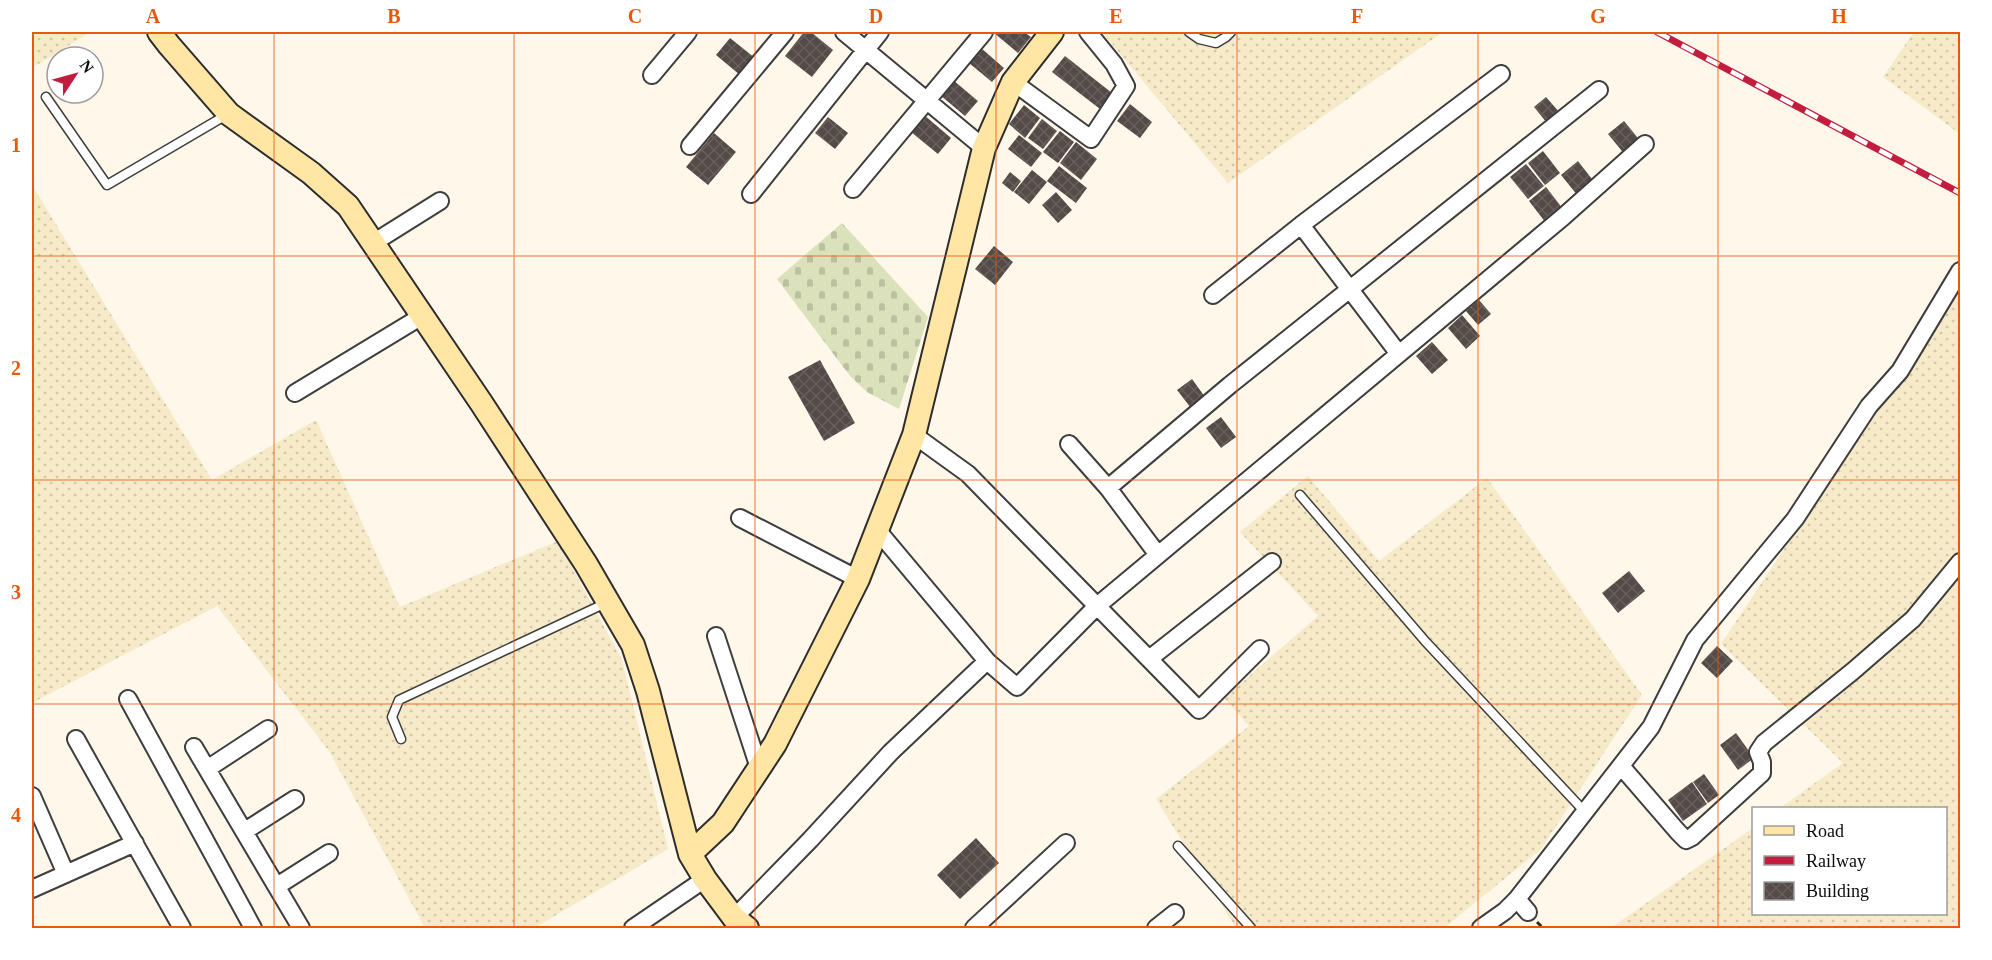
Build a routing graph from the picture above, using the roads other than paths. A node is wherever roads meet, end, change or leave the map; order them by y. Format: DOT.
graph roads {
  1 [pos="159,32"];
  2 [pos="688,32"];
  3 [pos="785,32"];
  4 [pos="844,32"];
  5 [pos="880,32"];
  6 [pos="984,32"];
  7 [pos="1052,32"];
  8 [pos="1088,32"];
  9 [pos="1189,32"];
  10 [pos="1232,32"];
  11 [pos="866,49"];
  12 [pos="1501,74"];
  13 [pos="652,75"];
  14 [pos="1013,82"];
  15 [pos="1599,90"];
  16 [pos="928,101"];
  17 [pos="52,105"];
  18 [pos="229,114"];
  19 [pos="1645,144"];
  20 [pos="690,146"];
  21 [pos="984,148"];
  22 [pos="853,189"];
  23 [pos="751,194"];
  24 [pos="440,201"];
  25 [pos="1302,225"];
  26 [pos="373,243"];
  27 [pos="1960,271"];
  28 [pos="1350,289"];
  29 [pos="1213,296"];
  30 [pos="422,316"];
  31 [pos="1399,354"];
  32 [pos="295,393"];
  33 [pos="914,435"];
  34 [pos="1069,444"];
  35 [pos="1108,488"];
  36 [pos="1300,495"];
  37 [pos="740,518"];
  38 [pos="878,531"];
  39 [pos="1158,555"];
  40 [pos="1960,561"];
  41 [pos="1272,562"];
  42 [pos="858,579"];
  43 [pos="608,602"];
  44 [pos="1097,606"];
  45 [pos="716,636"];
  46 [pos="1260,649"];
  47 [pos="1149,659"];
  48 [pos="987,661"];
  49 [pos="128,699"];
  50 [pos="268,729"];
  51 [pos="76,739"];
  52 [pos="401,739"];
  53 [pos="194,747"];
  54 [pos="1621,766"];
  55 [pos="759,768"];
  56 [pos="207,769"];
  57 [pos="295,799"];
  58 [pos="32,800"];
  59 [pos="1585,812"];
  60 [pos="245,831"];
  61 [pos="135,843"];
  62 [pos="1066,843"];
  63 [pos="1178,846"];
  64 [pos="329,853"];
  65 [pos="690,854"];
  66 [pos="66,874"];
  67 [pos="705,879"];
  68 [pos="277,886"];
  69 [pos="32,889"];
  70 [pos="1175,913"];
  71 [pos="741,923"];
  72 [pos="182,928"];
  73 [pos="253,928"];
  74 [pos="301,928"];
  75 [pos="633,928"];
  76 [pos="974,928"];
  77 [pos="1156,928"];
  78 [pos="1251,928"];
  79 [pos="1481,928"];
  1 -- 18 [label="street"];
  2 -- 13 [label="street"];
  3 -- 20 [label="street"];
  4 -- 11 [label="street"];
  5 -- 11 [label="street"];
  6 -- 16 [label="street"];
  7 -- 14 [label="street"];
  8 -- 14 [label="street"];
  9 -- 10 [label="lane"];
  11 -- 16 [label="street"];
  11 -- 23 [label="street"];
  12 -- 25 [label="street"];
  14 -- 21 [label="street"];
  15 -- 28 [label="street"];
  16 -- 21 [label="street"];
  16 -- 22 [label="street"];
  17 -- 18 [label="lane"];
  18 -- 26 [label="street"];
  19 -- 31 [label="street"];
  21 -- 33 [label="street"];
  24 -- 26 [label="street"];
  25 -- 28 [label="street"];
  25 -- 29 [label="street"];
  26 -- 30 [label="street"];
  27 -- 54 [label="street"];
  28 -- 31 [label="street"];
  28 -- 35 [label="street"];
  30 -- 32 [label="street"];
  30 -- 43 [label="street"];
  31 -- 39 [label="street"];
  33 -- 38 [label="street"];
  33 -- 44 [label="street"];
  34 -- 35 [label="street"];
  35 -- 39 [label="street"];
  36 -- 59 [label="lane"];
  37 -- 42 [label="street"];
  38 -- 42 [label="street"];
  38 -- 48 [label="street"];
  39 -- 44 [label="street"];
  40 -- 54 [label="street"];
  41 -- 47 [label="street"];
  42 -- 55 [label="street"];
  43 -- 52 [label="lane"];
  43 -- 65 [label="street"];
  44 -- 47 [label="street"];
  44 -- 48 [label="street"];
  45 -- 55 [label="street"];
  46 -- 47 [label="street"];
  48 -- 71 [label="street"];
  49 -- 73 [label="street"];
  50 -- 56 [label="street"];
  51 -- 61 [label="street"];
  53 -- 56 [label="street"];
  54 -- 59 [label="street"];
  55 -- 65 [label="street"];
  56 -- 60 [label="street"];
  57 -- 60 [label="street"];
  58 -- 66 [label="street"];
  59 -- 79 [label="street"];
  60 -- 68 [label="street"];
  61 -- 66 [label="street"];
  61 -- 72 [label="street"];
  62 -- 76 [label="street"];
  63 -- 78 [label="lane"];
  64 -- 68 [label="street"];
  65 -- 67 [label="street"];
  66 -- 69 [label="street"];
  67 -- 71 [label="street"];
  67 -- 75 [label="street"];
  68 -- 74 [label="street"];
  70 -- 77 [label="street"];
}
